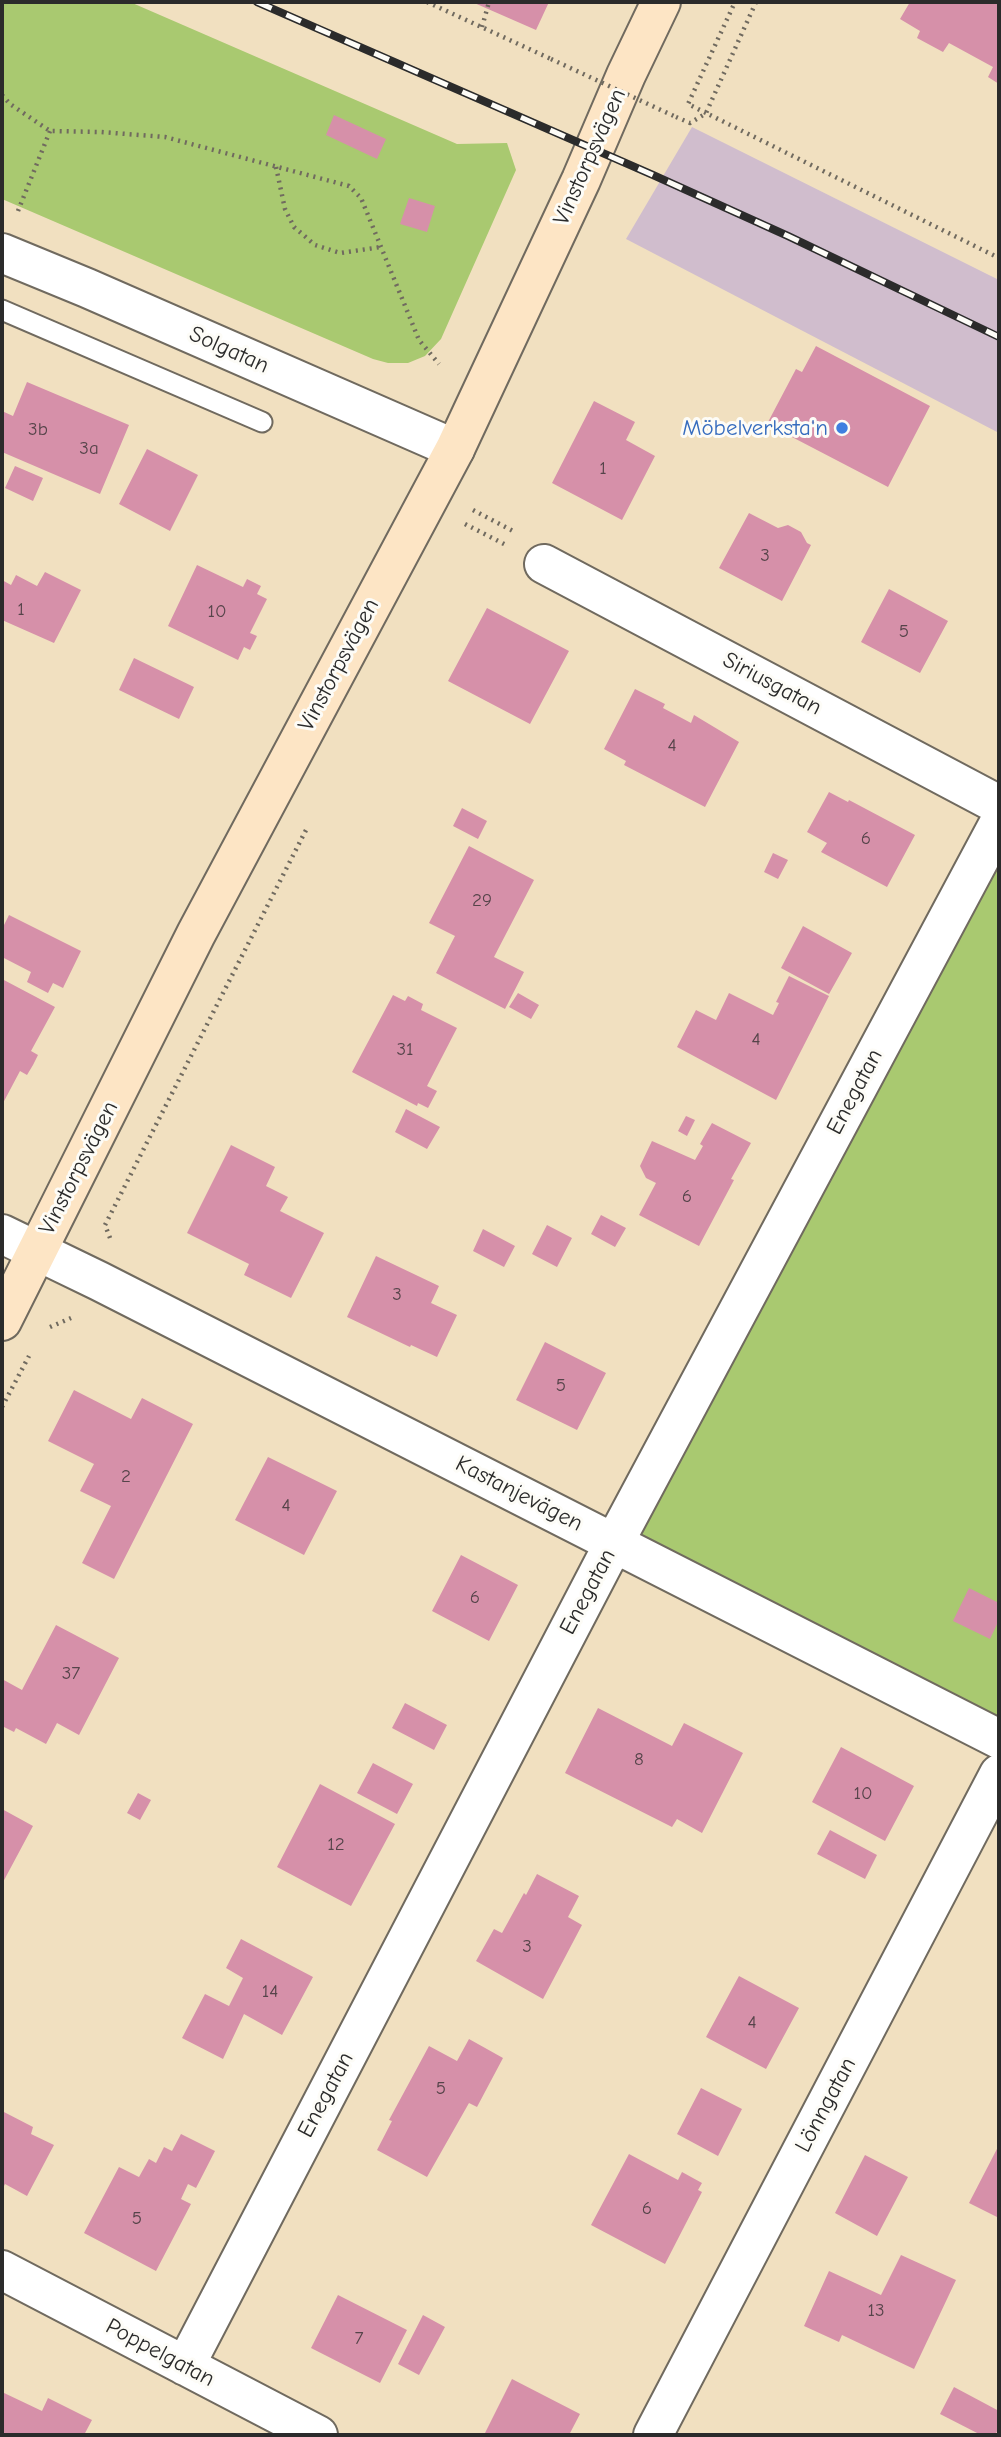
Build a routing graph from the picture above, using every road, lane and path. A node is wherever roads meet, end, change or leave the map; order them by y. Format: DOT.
graph roads {
  1 [pos="427,2"];
  2 [pos="489,2"];
  3 [pos="662,2"];
  4 [pos="734,2"];
  5 [pos="756,2"];
  6 [pos="482,27"];
  7 [pos="2,95"];
  8 [pos="706,113"];
  9 [pos="50,131"];
  10 [pos="276,167"];
  11 [pos="16,216"];
  12 [pos="382,247"];
  13 [pos="2,253"];
  14 [pos="999,258"];
  15 [pos="2,310"];
  16 [pos="439,364"];
  17 [pos="262,422"];
  18 [pos="454,449"];
  19 [pos="470,508"];
  20 [pos="513,531"];
  21 [pos="544,564"];
  22 [pos="999,805"];
  23 [pos="999,823"];
  24 [pos="2,1234"];
  25 [pos="38,1250"];
  26 [pos="2,1321"];
  27 [pos="614,1543"];
  28 [pos="999,1739"];
  29 [pos="999,1774"];
  30 [pos="2,2270"];
  31 [pos="185,2366"];
  32 [pos="318,2435"];
  33 [pos="653,2435"];
  1 -- 6 [label="path"];
  2 -- 6 [label="path"];
  3 -- 18 [label="street, Vinstorpsvägen"];
  4 -- 8 [label="path"];
  5 -- 8 [label="path"];
  6 -- 8 [label="path, bridge"];
  7 -- 9 [label="path"];
  8 -- 14 [label="path"];
  9 -- 10 [label="path"];
  9 -- 11 [label="path"];
  10 -- 12 [label="path"];
  10 -- 12 [label="path"];
  12 -- 16 [label="path"];
  13 -- 18 [label="street, Solgatan"];
  15 -- 17 [label="lane"];
  18 -- 25 [label="street, Vinstorpsvägen"];
  19 -- 20 [label="path"];
  21 -- 22 [label="street, Siriusgatan"];
  23 -- 27 [label="street, Enegatan"];
  24 -- 25 [label="street, Kastanjevägen"];
  25 -- 26 [label="street, Vinstorpsvägen"];
  25 -- 27 [label="street, Kastanjevägen"];
  27 -- 28 [label="street, Kastanjevägen"];
  27 -- 31 [label="street, Enegatan"];
  29 -- 33 [label="street, Lönngatan"];
  30 -- 31 [label="street, Poppelgatan"];
  31 -- 32 [label="street, Poppelgatan"];
}
